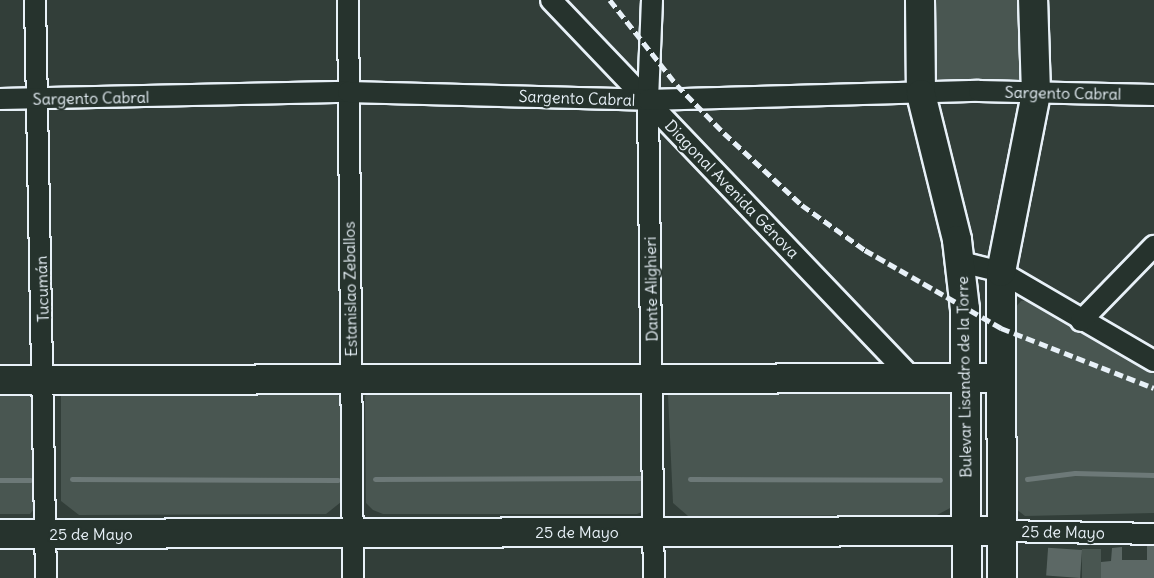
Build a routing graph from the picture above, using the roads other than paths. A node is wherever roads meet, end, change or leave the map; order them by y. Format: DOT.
graph roads {
  1 [pos="35,0"];
  2 [pos="348,0"];
  3 [pos="551,0"];
  4 [pos="652,0"];
  5 [pos="920,0"];
  6 [pos="1033,0"];
  7 [pos="348,92"];
  8 [pos="1036,93"];
  9 [pos="921,94"];
  10 [pos="1154,95"];
  11 [pos="0,99"];
  12 [pos="34,99"];
  13 [pos="648,100"];
  14 [pos="1154,246"];
  15 [pos="961,262"];
  16 [pos="1002,273"];
  17 [pos="1081,321"];
  18 [pos="1154,361"];
  19 [pos="653,378"];
  20 [pos="912,378"];
  21 [pos="966,378"];
  22 [pos="1001,378"];
  23 [pos="351,379"];
  24 [pos="0,380"];
  25 [pos="46,380"];
  26 [pos="966,531"];
  27 [pos="1001,531"];
  28 [pos="654,532"];
  29 [pos="353,533"];
  30 [pos="0,534"];
  31 [pos="45,534"];
  32 [pos="1154,534"];
  33 [pos="46,578"];
  34 [pos="353,578"];
  35 [pos="654,578"];
  36 [pos="967,578"];
  37 [pos="1002,578"];
  1 -- 12 [label="street, Tucumán"];
  2 -- 7 [label="street, Estanislao Zeballos"];
  3 -- 13 [label="street, Diagonal Avenida Génova"];
  4 -- 13 [label="street, Dante Alighieri"];
  5 -- 9 [label="street, Bulevar Lisandro de la Torre"];
  6 -- 8 [label="street"];
  7 -- 12 [label="street, Sargento Cabral"];
  7 -- 13 [label="street, Sargento Cabral"];
  7 -- 23 [label="street, Estanislao Zeballos"];
  8 -- 9 [label="street, Sargento Cabral"];
  8 -- 10 [label="street, Sargento Cabral"];
  8 -- 16 [label="street"];
  9 -- 13 [label="street, Sargento Cabral"];
  9 -- 15 [label="street, Bulevar Lisandro de la Torre"];
  11 -- 12 [label="street, Sargento Cabral"];
  12 -- 25 [label="street, Tucumán"];
  13 -- 19 [label="street, Dante Alighieri"];
  13 -- 20 [label="street, Diagonal Avenida Génova"];
  14 -- 17 [label="street"];
  15 -- 16 [label="street"];
  15 -- 21 [label="street, Bulevar Lisandro de la Torre"];
  16 -- 17 [label="street"];
  16 -- 22 [label="street"];
  17 -- 18 [label="street"];
  19 -- 20 [label="street"];
  19 -- 23 [label="street"];
  19 -- 28 [label="street, Dante Alighieri"];
  20 -- 21 [label="street"];
  21 -- 22 [label="street"];
  21 -- 26 [label="street, Bulevar Lisandro de la Torre"];
  22 -- 27 [label="street"];
  23 -- 25 [label="street"];
  23 -- 29 [label="street, Estanislao Zeballos"];
  24 -- 25 [label="street"];
  25 -- 31 [label="street, Tucumán"];
  26 -- 27 [label="street, 25 de Mayo"];
  26 -- 28 [label="street, 25 de Mayo"];
  26 -- 36 [label="street, Bulevar Lisandro de la Torre"];
  27 -- 32 [label="street, 25 de Mayo"];
  27 -- 37 [label="street"];
  28 -- 29 [label="street, 25 de Mayo"];
  28 -- 35 [label="street, Dante Alighieri"];
  29 -- 31 [label="street, 25 de Mayo"];
  29 -- 34 [label="street, Estanislao Zeballos"];
  30 -- 31 [label="street, 25 de Mayo"];
  31 -- 33 [label="street, Tucumán"];
}
